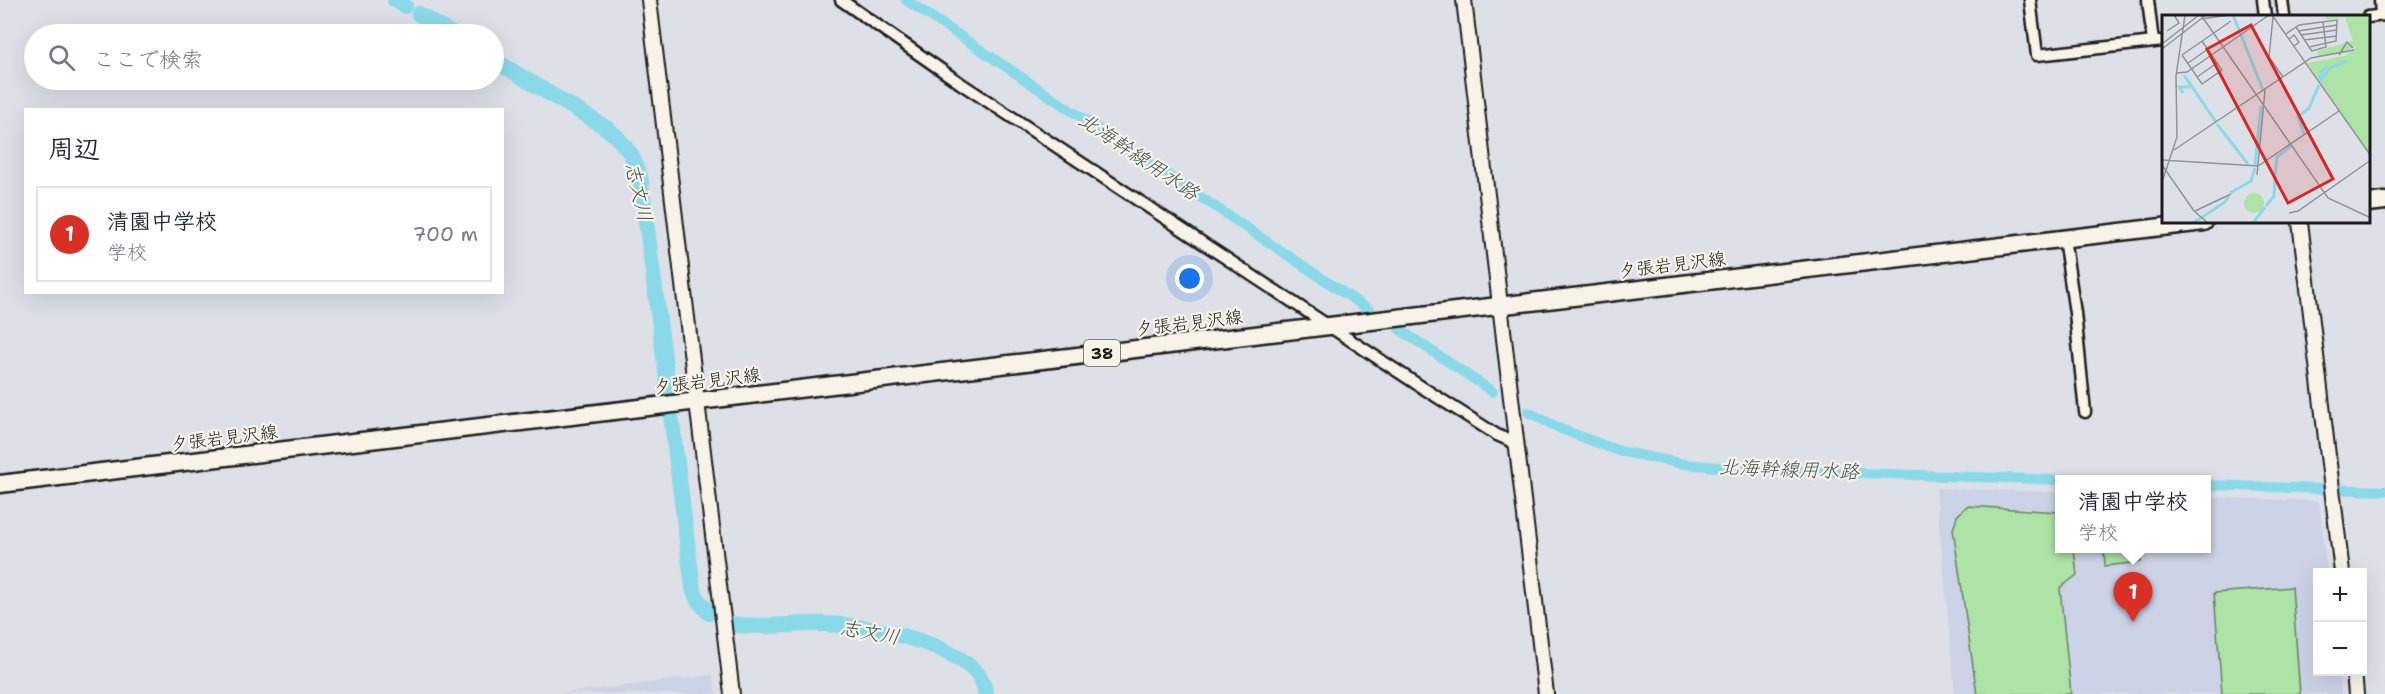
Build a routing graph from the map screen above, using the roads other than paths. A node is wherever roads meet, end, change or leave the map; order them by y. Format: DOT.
graph roads {
  1 [pos="649,0"];
  2 [pos="841,0"];
  3 [pos="1464,0"];
  4 [pos="2030,0"];
  5 [pos="2148,0"];
  6 [pos="2263,0"];
  7 [pos="2282,0"];
  8 [pos="2380,0"];
  9 [pos="2265,15"];
  10 [pos="2284,15"];
  11 [pos="2383,15"];
  12 [pos="2158,41"];
  13 [pos="2385,201"];
  14 [pos="2370,203"];
  15 [pos="2186,224"];
  16 [pos="2300,224"];
  17 [pos="2064,238"];
  18 [pos="1502,305"];
  19 [pos="1332,326"];
  20 [pos="697,402"];
  21 [pos="2085,412"];
  22 [pos="1517,444"];
  23 [pos="0,484"];
  24 [pos="2341,568"];
  25 [pos="2354,676"];
  26 [pos="732,694"];
  27 [pos="1546,694"];
  28 [pos="2356,694"];
  1 -- 20 [label="street"];
  2 -- 19 [label="street"];
  3 -- 18 [label="street"];
  4 -- 12 [label="street"];
  5 -- 12 [label="street"];
  6 -- 9 [label="street"];
  7 -- 10 [label="street"];
  8 -- 11 [label="street"];
  13 -- 14 [label="main road"];
  15 -- 17 [label="main road, 夕張岩見沢線 / 38"];
  16 -- 24 [label="street"];
  17 -- 18 [label="main road, 夕張岩見沢線 / 38"];
  17 -- 21 [label="street"];
  18 -- 19 [label="main road, 夕張岩見沢線 / 38"];
  18 -- 22 [label="street"];
  19 -- 20 [label="main road, 夕張岩見沢線 / 38"];
  19 -- 22 [label="street"];
  20 -- 23 [label="main road, 夕張岩見沢線 / 38"];
  20 -- 26 [label="street"];
  22 -- 27 [label="street"];
  25 -- 28 [label="street"];
}
